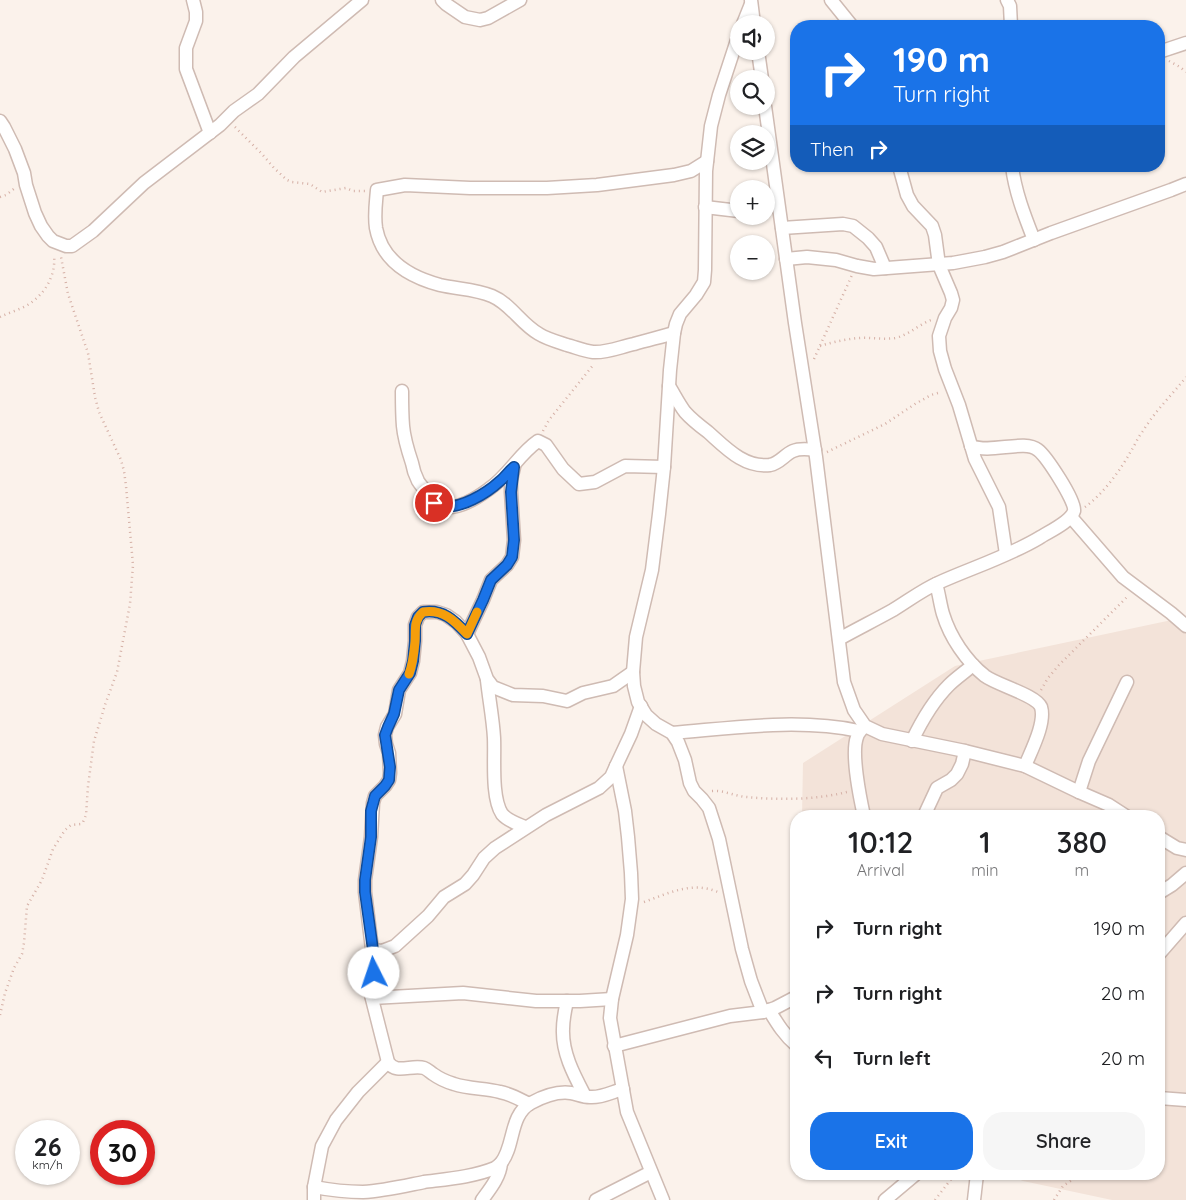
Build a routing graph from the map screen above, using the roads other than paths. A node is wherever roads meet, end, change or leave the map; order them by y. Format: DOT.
graph roads {
  1 [pos="193,0"];
  2 [pos="362,0"];
  3 [pos="442,0"];
  4 [pos="520,0"];
  5 [pos="831,0"];
  6 [pos="1007,0"];
  7 [pos="751,2"];
  8 [pos="746,15"];
  9 [pos="753,15"];
  10 [pos="847,20"];
  11 [pos="1011,20"];
  12 [pos="1186,43"];
  13 [pos="1165,53"];
  14 [pos="731,60"];
  15 [pos="766,115"];
  16 [pos="0,121"];
  17 [pos="210,133"];
  18 [pos="707,161"];
  19 [pos="901,172"];
  20 [pos="1013,172"];
  21 [pos="1186,184"];
  22 [pos="705,207"];
  23 [pos="730,210"];
  24 [pos="782,228"];
  25 [pos="1034,240"];
  26 [pos="786,259"];
  27 [pos="939,265"];
  28 [pos="885,268"];
  29 [pos="674,333"];
  30 [pos="669,386"];
  31 [pos="402,391"];
  32 [pos="972,446"];
  33 [pos="816,453"];
  34 [pos="514,467"];
  35 [pos="664,467"];
  36 [pos="1073,514"];
  37 [pos="1006,554"];
  38 [pos="936,584"];
  39 [pos="1186,626"];
  40 [pos="467,634"];
  41 [pos="839,638"];
  42 [pos="973,665"];
  43 [pos="633,672"];
  44 [pos="487,679"];
  45 [pos="1127,682"];
  46 [pos="641,706"];
  47 [pos="862,729"];
  48 [pos="672,733"];
  49 [pos="912,741"];
  50 [pos="965,751"];
  51 [pos="616,766"];
  52 [pos="1025,766"];
  53 [pos="1079,792"];
  54 [pos="863,810"];
  55 [pos="927,810"];
  56 [pos="1117,810"];
  57 [pos="525,827"];
  58 [pos="1165,841"];
  59 [pos="1186,850"];
  60 [pos="1186,873"];
  61 [pos="1165,890"];
  62 [pos="1186,923"];
  63 [pos="1165,947"];
  64 [pos="373,950"];
  65 [pos="372,998"];
  66 [pos="612,999"];
  67 [pos="790,1000"];
  68 [pos="567,1001"];
  69 [pos="766,1011"];
  70 [pos="790,1040"];
  71 [pos="614,1046"];
  72 [pos="388,1062"];
  73 [pos="623,1088"];
  74 [pos="585,1096"];
  75 [pos="1165,1098"];
  76 [pos="1186,1100"];
  77 [pos="529,1104"];
  78 [pos="501,1163"];
  79 [pos="651,1172"];
  80 [pos="909,1180"];
  81 [pos="976,1180"];
  82 [pos="314,1186"];
  83 [pos="314,1200"];
  84 [pos="482,1200"];
  85 [pos="596,1200"];
  86 [pos="663,1200"];
  87 [pos="885,1200"];
  88 [pos="974,1200"];
  1 -- 17 [label="street"];
  2 -- 17 [label="street"];
  3 -- 4 [label="street"];
  5 -- 10 [label="street"];
  6 -- 11 [label="street"];
  7 -- 8 [label="street"];
  7 -- 9 [label="street"];
  12 -- 13 [label="street"];
  14 -- 18 [label="street"];
  15 -- 24 [label="street"];
  16 -- 17 [label="street"];
  18 -- 22 [label="street"];
  18 -- 29 [label="street"];
  19 -- 27 [label="street"];
  20 -- 25 [label="street"];
  21 -- 25 [label="street"];
  22 -- 23 [label="street"];
  22 -- 29 [label="street"];
  24 -- 26 [label="street"];
  24 -- 28 [label="street"];
  25 -- 27 [label="street"];
  26 -- 28 [label="street"];
  26 -- 33 [label="street"];
  27 -- 28 [label="street"];
  27 -- 32 [label="street"];
  29 -- 30 [label="street"];
  30 -- 33 [label="street"];
  30 -- 35 [label="street"];
  31 -- 34 [label="street"];
  32 -- 36 [label="street"];
  32 -- 37 [label="street"];
  33 -- 41 [label="street"];
  34 -- 35 [label="street"];
  34 -- 40 [label="street"];
  35 -- 43 [label="street"];
  36 -- 37 [label="street"];
  36 -- 39 [label="street"];
  37 -- 38 [label="street"];
  38 -- 41 [label="street"];
  38 -- 42 [label="street"];
  40 -- 44 [label="street"];
  40 -- 64 [label="street"];
  41 -- 47 [label="street"];
  42 -- 49 [label="street"];
  42 -- 52 [label="street"];
  43 -- 44 [label="street"];
  43 -- 46 [label="street"];
  44 -- 57 [label="street"];
  45 -- 53 [label="street"];
  46 -- 48 [label="street"];
  46 -- 51 [label="street"];
  47 -- 48 [label="street"];
  47 -- 49 [label="street"];
  47 -- 54 [label="street"];
  48 -- 69 [label="street"];
  49 -- 50 [label="street"];
  50 -- 52 [label="street"];
  50 -- 55 [label="street"];
  51 -- 57 [label="street"];
  51 -- 66 [label="street"];
  52 -- 53 [label="street"];
  53 -- 56 [label="street"];
  57 -- 64 [label="street"];
  58 -- 59 [label="street"];
  60 -- 61 [label="street"];
  62 -- 63 [label="street"];
  64 -- 65 [label="street"];
  65 -- 68 [label="street"];
  65 -- 72 [label="street"];
  66 -- 68 [label="street"];
  66 -- 71 [label="street"];
  67 -- 69 [label="street"];
  68 -- 74 [label="street"];
  69 -- 70 [label="street"];
  69 -- 71 [label="street"];
  71 -- 73 [label="street"];
  72 -- 77 [label="street"];
  72 -- 82 [label="street"];
  73 -- 74 [label="street"];
  73 -- 79 [label="street"];
  74 -- 77 [label="street"];
  75 -- 76 [label="street"];
  77 -- 78 [label="street"];
  78 -- 82 [label="street"];
  78 -- 84 [label="street"];
  79 -- 85 [label="street"];
  79 -- 86 [label="street"];
  80 -- 87 [label="street"];
  81 -- 88 [label="street"];
  82 -- 83 [label="street"];
}
